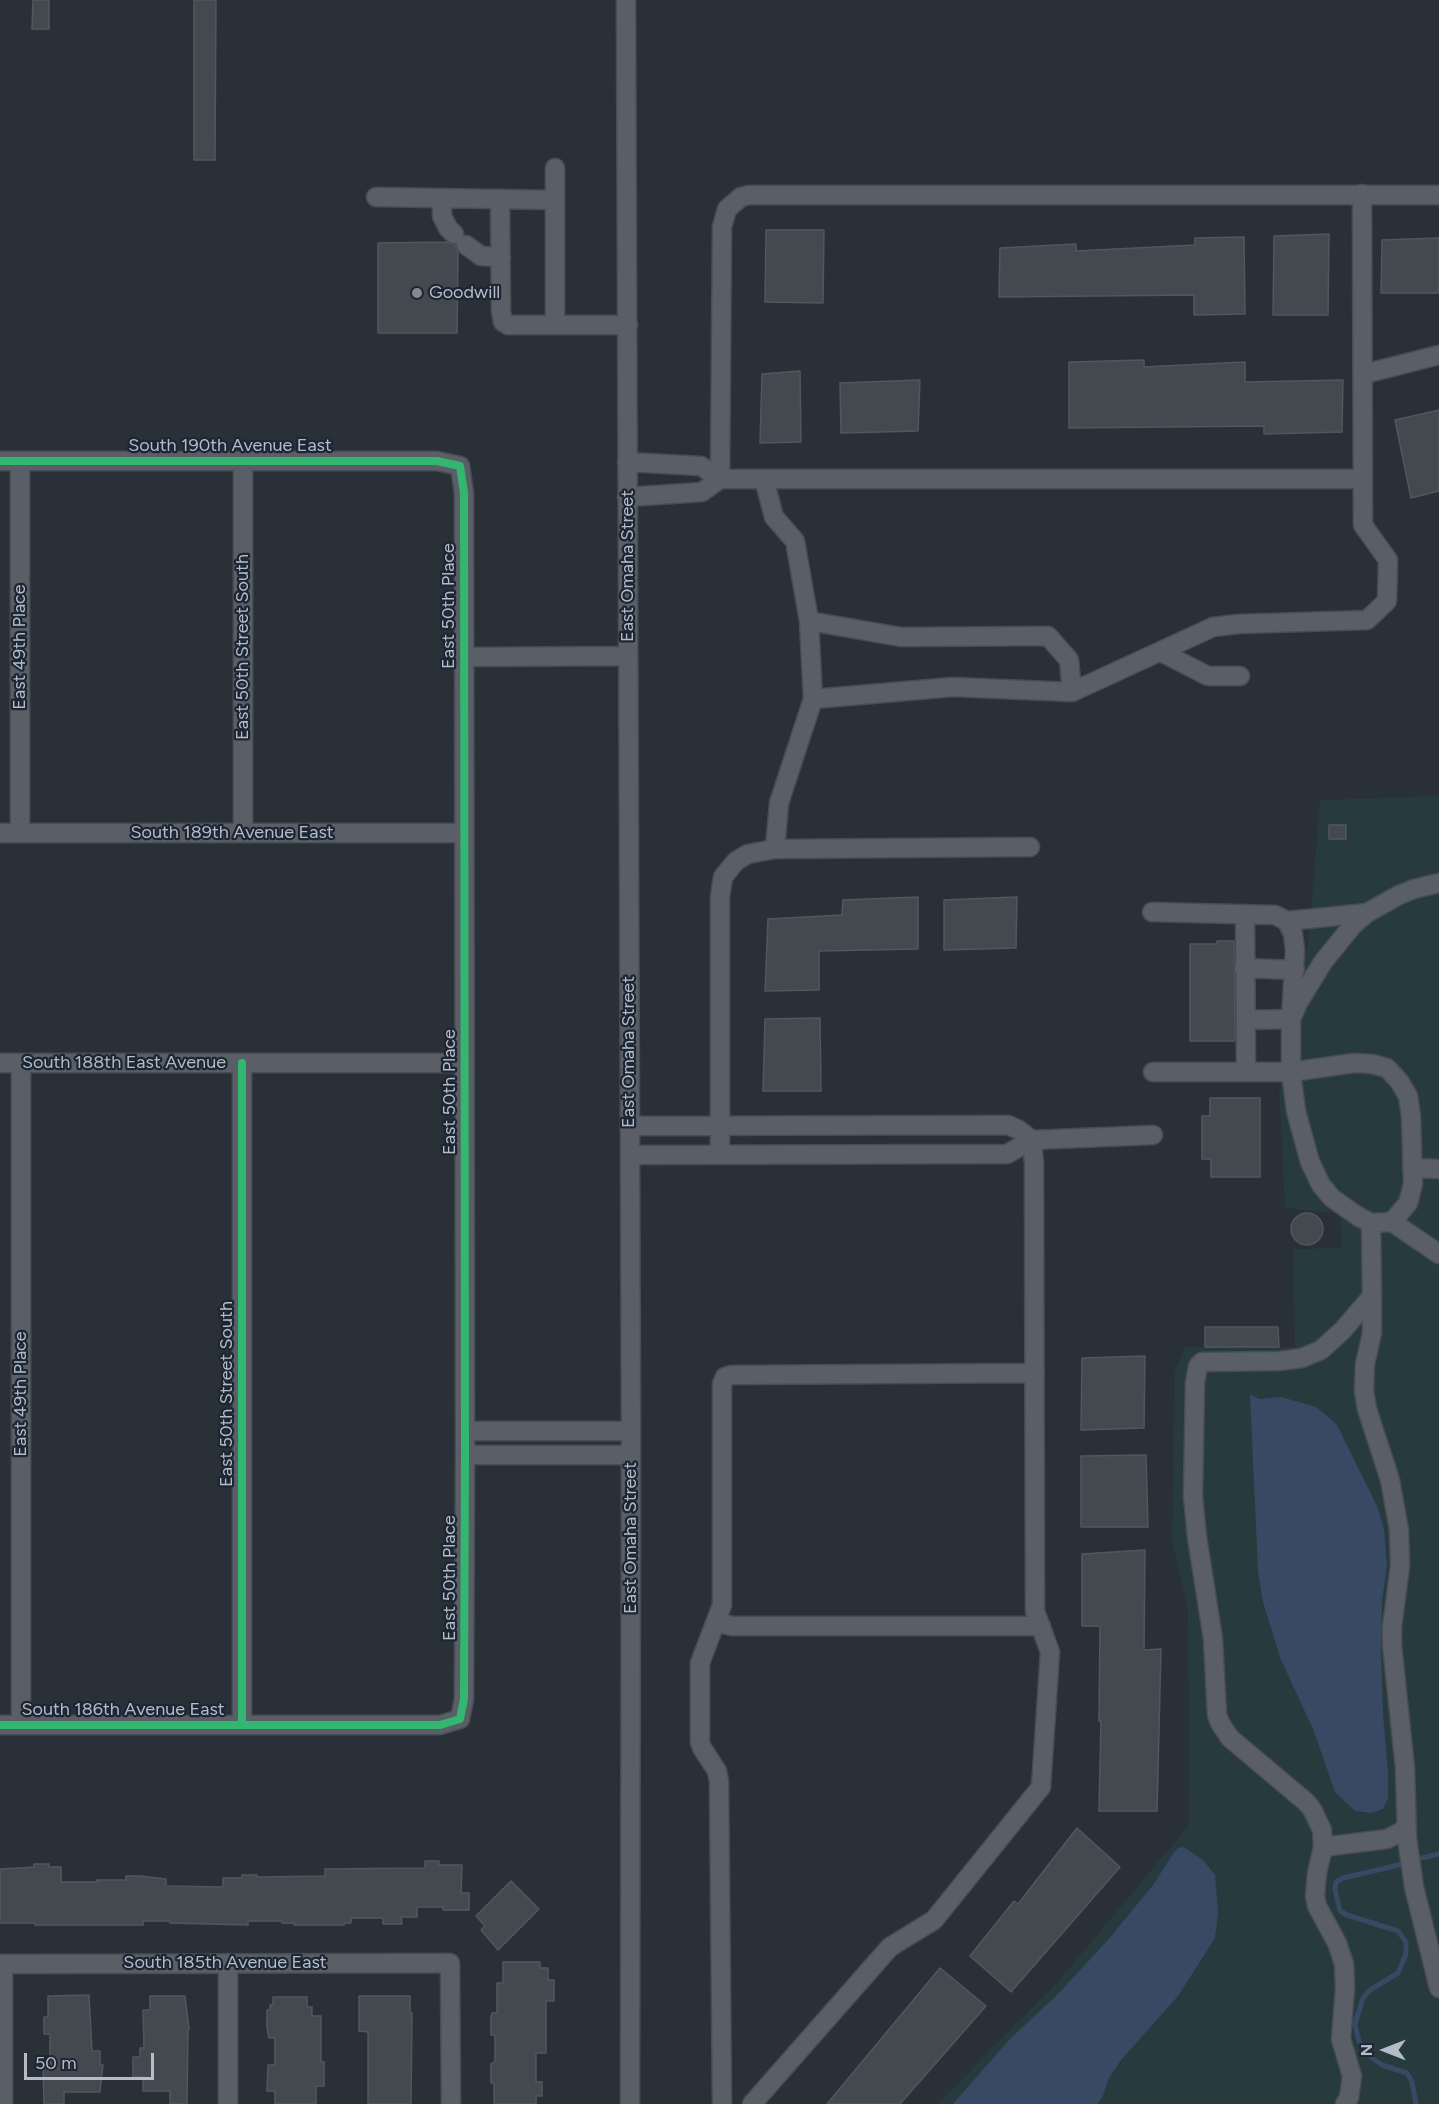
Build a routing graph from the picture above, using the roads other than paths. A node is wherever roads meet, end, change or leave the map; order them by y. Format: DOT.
graph roads {
  1 [pos="626,0"];
  2 [pos="555,168"];
  3 [pos="1362,194"];
  4 [pos="1439,195"];
  5 [pos="376,197"];
  6 [pos="442,199"];
  7 [pos="500,199"];
  8 [pos="555,200"];
  9 [pos="501,256"];
  10 [pos="555,324"];
  11 [pos="628,325"];
  12 [pos="1439,355"];
  13 [pos="1364,374"];
  14 [pos="0,461"];
  15 [pos="20,461"];
  16 [pos="243,461"];
  17 [pos="627,462"];
  18 [pos="664,465"];
  19 [pos="460,466"];
  20 [pos="720,479"];
  21 [pos="764,479"];
  22 [pos="1363,479"];
  23 [pos="664,493"];
  24 [pos="627,497"];
  25 [pos="809,621"];
  26 [pos="1161,652"];
  27 [pos="628,656"];
  28 [pos="464,657"];
  29 [pos="1240,676"];
  30 [pos="1072,692"];
  31 [pos="813,699"];
  32 [pos="0,833"];
  33 [pos="20,833"];
  34 [pos="243,833"];
  35 [pos="465,833"];
  36 [pos="1030,847"];
  37 [pos="775,849"];
  38 [pos="1439,884"];
  39 [pos="1152,912"];
  40 [pos="1367,913"];
  41 [pos="1245,914"];
  42 [pos="1287,921"];
  43 [pos="1244,968"];
  44 [pos="1295,970"];
  45 [pos="1291,1019"];
  46 [pos="1246,1020"];
  47 [pos="0,1063"];
  48 [pos="21,1063"];
  49 [pos="242,1063"];
  50 [pos="465,1063"];
  51 [pos="1153,1071"];
  52 [pos="1246,1071"];
  53 [pos="1291,1072"];
  54 [pos="630,1126"];
  55 [pos="720,1127"];
  56 [pos="1153,1135"];
  57 [pos="1032,1140"];
  58 [pos="630,1155"];
  59 [pos="720,1155"];
  60 [pos="1412,1168"];
  61 [pos="1439,1169"];
  62 [pos="1392,1222"];
  63 [pos="1371,1223"];
  64 [pos="1439,1254"];
  65 [pos="1372,1296"];
  66 [pos="1035,1373"];
  67 [pos="465,1431"];
  68 [pos="631,1431"];
  69 [pos="465,1455"];
  70 [pos="631,1455"];
  71 [pos="716,1622"];
  72 [pos="1041,1626"];
  73 [pos="460,1719"];
  74 [pos="0,1725"];
  75 [pos="21,1725"];
  76 [pos="242,1725"];
  77 [pos="1406,1829"];
  78 [pos="1323,1847"];
  79 [pos="228,1963"];
  80 [pos="1,1964"];
  81 [pos="1439,1988"];
  82 [pos="3,2104"];
  83 [pos="228,2104"];
  84 [pos="450,2104"];
  85 [pos="630,2104"];
  86 [pos="722,2104"];
  87 [pos="752,2104"];
  88 [pos="1345,2104"];
  1 -- 11 [label="street, East Omaha Street"];
  2 -- 8 [label="street"];
  3 -- 4 [label="street"];
  3 -- 13 [label="street"];
  3 -- 20 [label="street"];
  5 -- 6 [label="street"];
  6 -- 7 [label="street"];
  6 -- 9 [label="street"];
  7 -- 8 [label="street"];
  7 -- 9 [label="street"];
  8 -- 10 [label="street"];
  9 -- 10 [label="street"];
  10 -- 11 [label="street"];
  11 -- 17 [label="street, East Omaha Street"];
  12 -- 13 [label="street"];
  13 -- 22 [label="street"];
  14 -- 15 [label="street, South 190th Avenue East"];
  15 -- 16 [label="street, South 190th Avenue East"];
  15 -- 33 [label="street, East 49th Place"];
  16 -- 19 [label="street, South 190th Avenue East"];
  16 -- 34 [label="street, East 50th Street South"];
  17 -- 18 [label="street"];
  17 -- 24 [label="street, East Omaha Street"];
  18 -- 20 [label="street"];
  18 -- 23 [label="street"];
  19 -- 28 [label="street, East 50th Place"];
  20 -- 21 [label="street"];
  20 -- 23 [label="street"];
  21 -- 22 [label="street"];
  21 -- 25 [label="street"];
  22 -- 26 [label="street"];
  23 -- 24 [label="street"];
  24 -- 27 [label="street, East Omaha Street"];
  25 -- 30 [label="street"];
  25 -- 31 [label="street"];
  26 -- 29 [label="street"];
  26 -- 30 [label="street"];
  27 -- 28 [label="street"];
  27 -- 54 [label="street, East Omaha Street"];
  28 -- 35 [label="street, East 50th Place"];
  30 -- 31 [label="street"];
  31 -- 37 [label="street"];
  32 -- 33 [label="street, South 189th Avenue East"];
  33 -- 34 [label="street, South 189th Avenue East"];
  34 -- 35 [label="street, South 189th Avenue East"];
  35 -- 50 [label="street, East 50th Place"];
  36 -- 37 [label="street"];
  37 -- 55 [label="street"];
  38 -- 40 [label="street"];
  39 -- 41 [label="street"];
  40 -- 42 [label="street"];
  40 -- 45 [label="street"];
  41 -- 42 [label="street"];
  41 -- 43 [label="street"];
  42 -- 44 [label="street"];
  43 -- 44 [label="street"];
  43 -- 46 [label="street"];
  44 -- 45 [label="street"];
  45 -- 46 [label="street"];
  45 -- 53 [label="street"];
  46 -- 52 [label="street"];
  47 -- 48 [label="street, South 188th East Avenue"];
  48 -- 49 [label="street, South 188th East Avenue"];
  48 -- 75 [label="street, East 49th Place"];
  49 -- 50 [label="street, South 188th East Avenue"];
  49 -- 76 [label="street, East 50th Street South"];
  50 -- 67 [label="street, East 50th Place"];
  51 -- 52 [label="street"];
  52 -- 53 [label="street"];
  53 -- 60 [label="street"];
  53 -- 63 [label="street"];
  54 -- 55 [label="street"];
  54 -- 58 [label="street, East Omaha Street"];
  55 -- 57 [label="street"];
  55 -- 59 [label="street"];
  56 -- 57 [label="street"];
  57 -- 59 [label="street"];
  57 -- 66 [label="street"];
  58 -- 59 [label="street"];
  58 -- 68 [label="street, East Omaha Street"];
  60 -- 61 [label="street"];
  60 -- 62 [label="street"];
  62 -- 63 [label="street"];
  62 -- 64 [label="street"];
  63 -- 65 [label="street"];
  65 -- 77 [label="street"];
  65 -- 78 [label="street"];
  66 -- 71 [label="street"];
  66 -- 72 [label="street"];
  67 -- 68 [label="street"];
  67 -- 69 [label="street, East 50th Place"];
  68 -- 70 [label="street, East Omaha Street"];
  69 -- 70 [label="street"];
  69 -- 73 [label="street, East 50th Place"];
  70 -- 85 [label="street, East Omaha Street"];
  71 -- 72 [label="street"];
  71 -- 86 [label="street"];
  72 -- 87 [label="street"];
  73 -- 76 [label="street, South 186th Avenue East"];
  74 -- 75 [label="street, South 186th Avenue East"];
  75 -- 76 [label="street, South 186th Avenue East"];
  77 -- 78 [label="street"];
  77 -- 81 [label="street"];
  78 -- 88 [label="street"];
  79 -- 80 [label="street, South 185th Avenue East"];
  79 -- 83 [label="street"];
  79 -- 84 [label="street, South 185th Avenue East"];
  80 -- 82 [label="street"];
}
